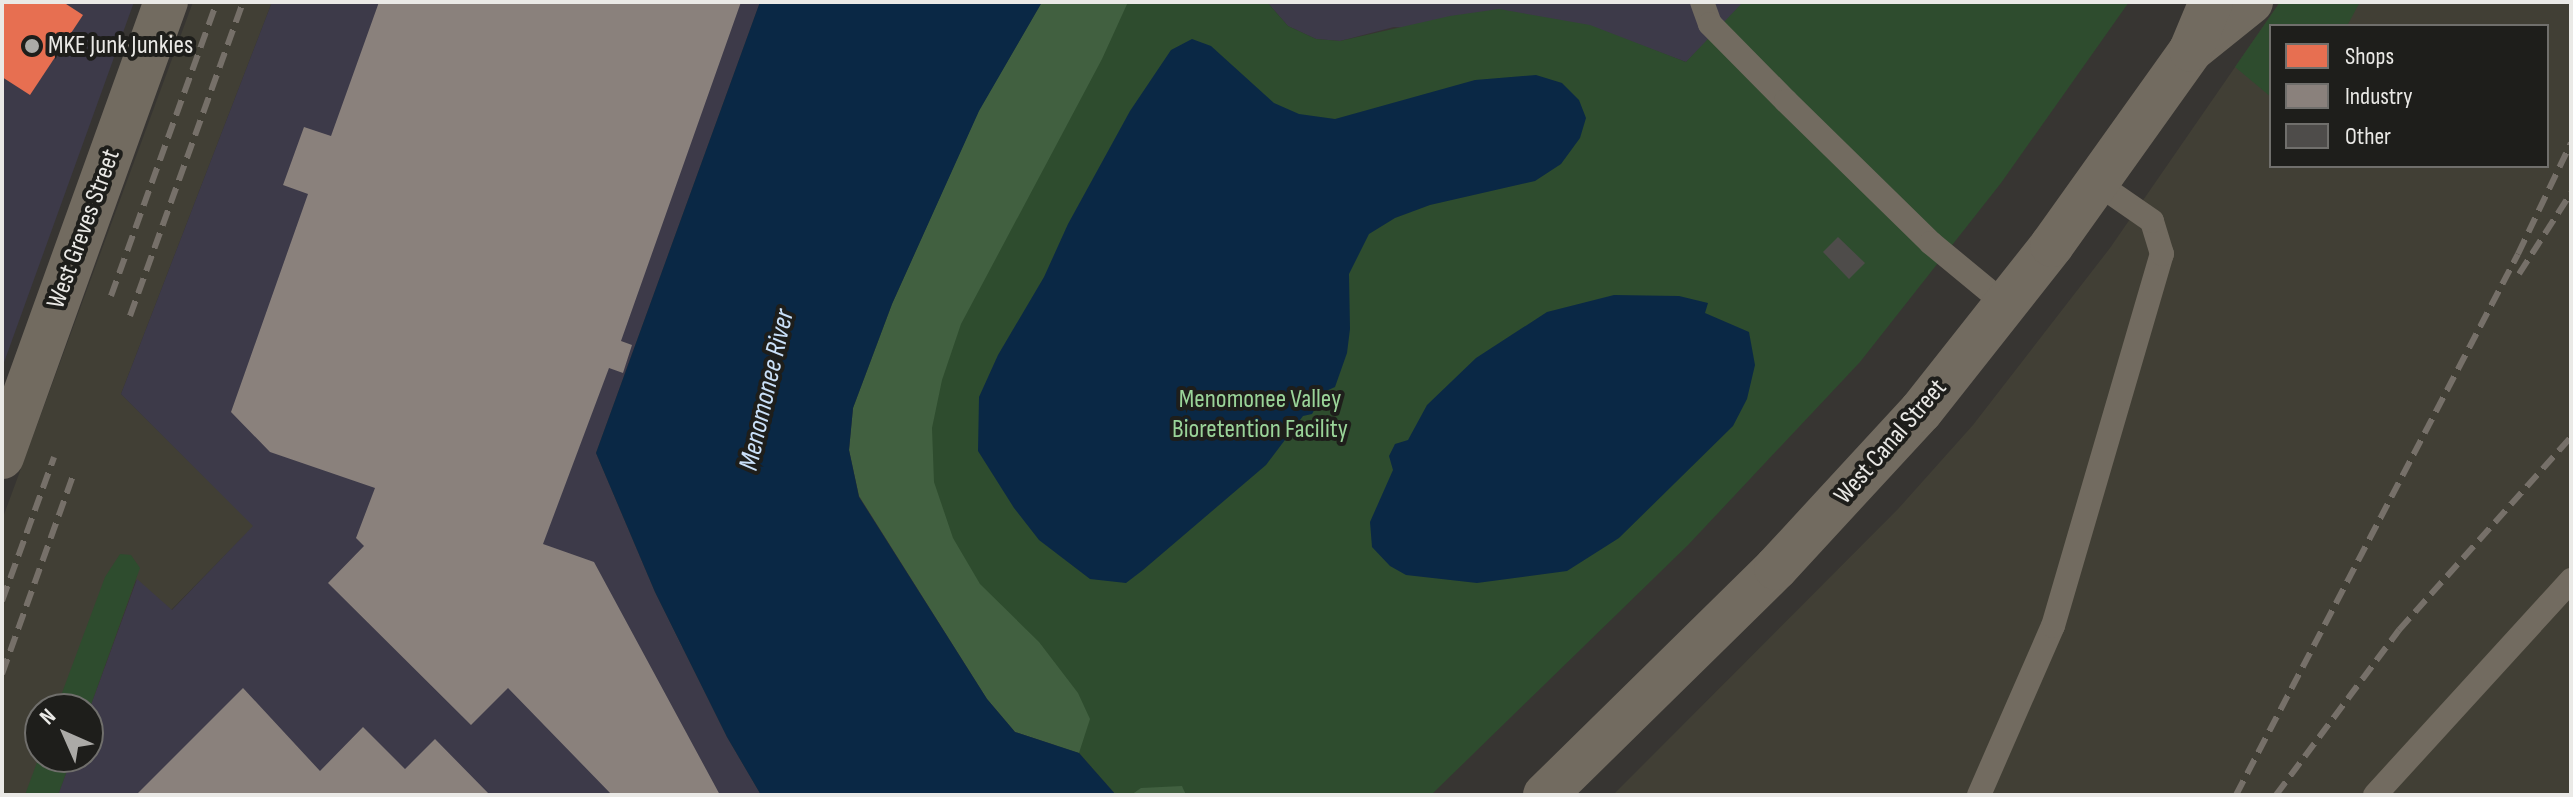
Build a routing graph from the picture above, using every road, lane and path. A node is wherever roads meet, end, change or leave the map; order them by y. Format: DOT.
graph roads {
  1 [pos="166,2"];
  2 [pos="1702,2"];
  3 [pos="2211,2"];
  4 [pos="2251,2"];
  5 [pos="2191,50"];
  6 [pos="2097,183"];
  7 [pos="2006,305"];
  8 [pos="2,457"];
  9 [pos="2571,580"];
  10 [pos="1545,795"];
  11 [pos="1979,795"];
  12 [pos="2375,795"];
  1 -- 8 [label="street, West Greves Street"];
  2 -- 7 [label="lane"];
  3 -- 5 [label="street, West Canal Street"];
  4 -- 5 [label="street, West Canal Street"];
  5 -- 6 [label="street, West Canal Street"];
  6 -- 7 [label="street, West Canal Street"];
  6 -- 11 [label="lane"];
  7 -- 10 [label="street, West Canal Street"];
  9 -- 12 [label="lane"];
}
